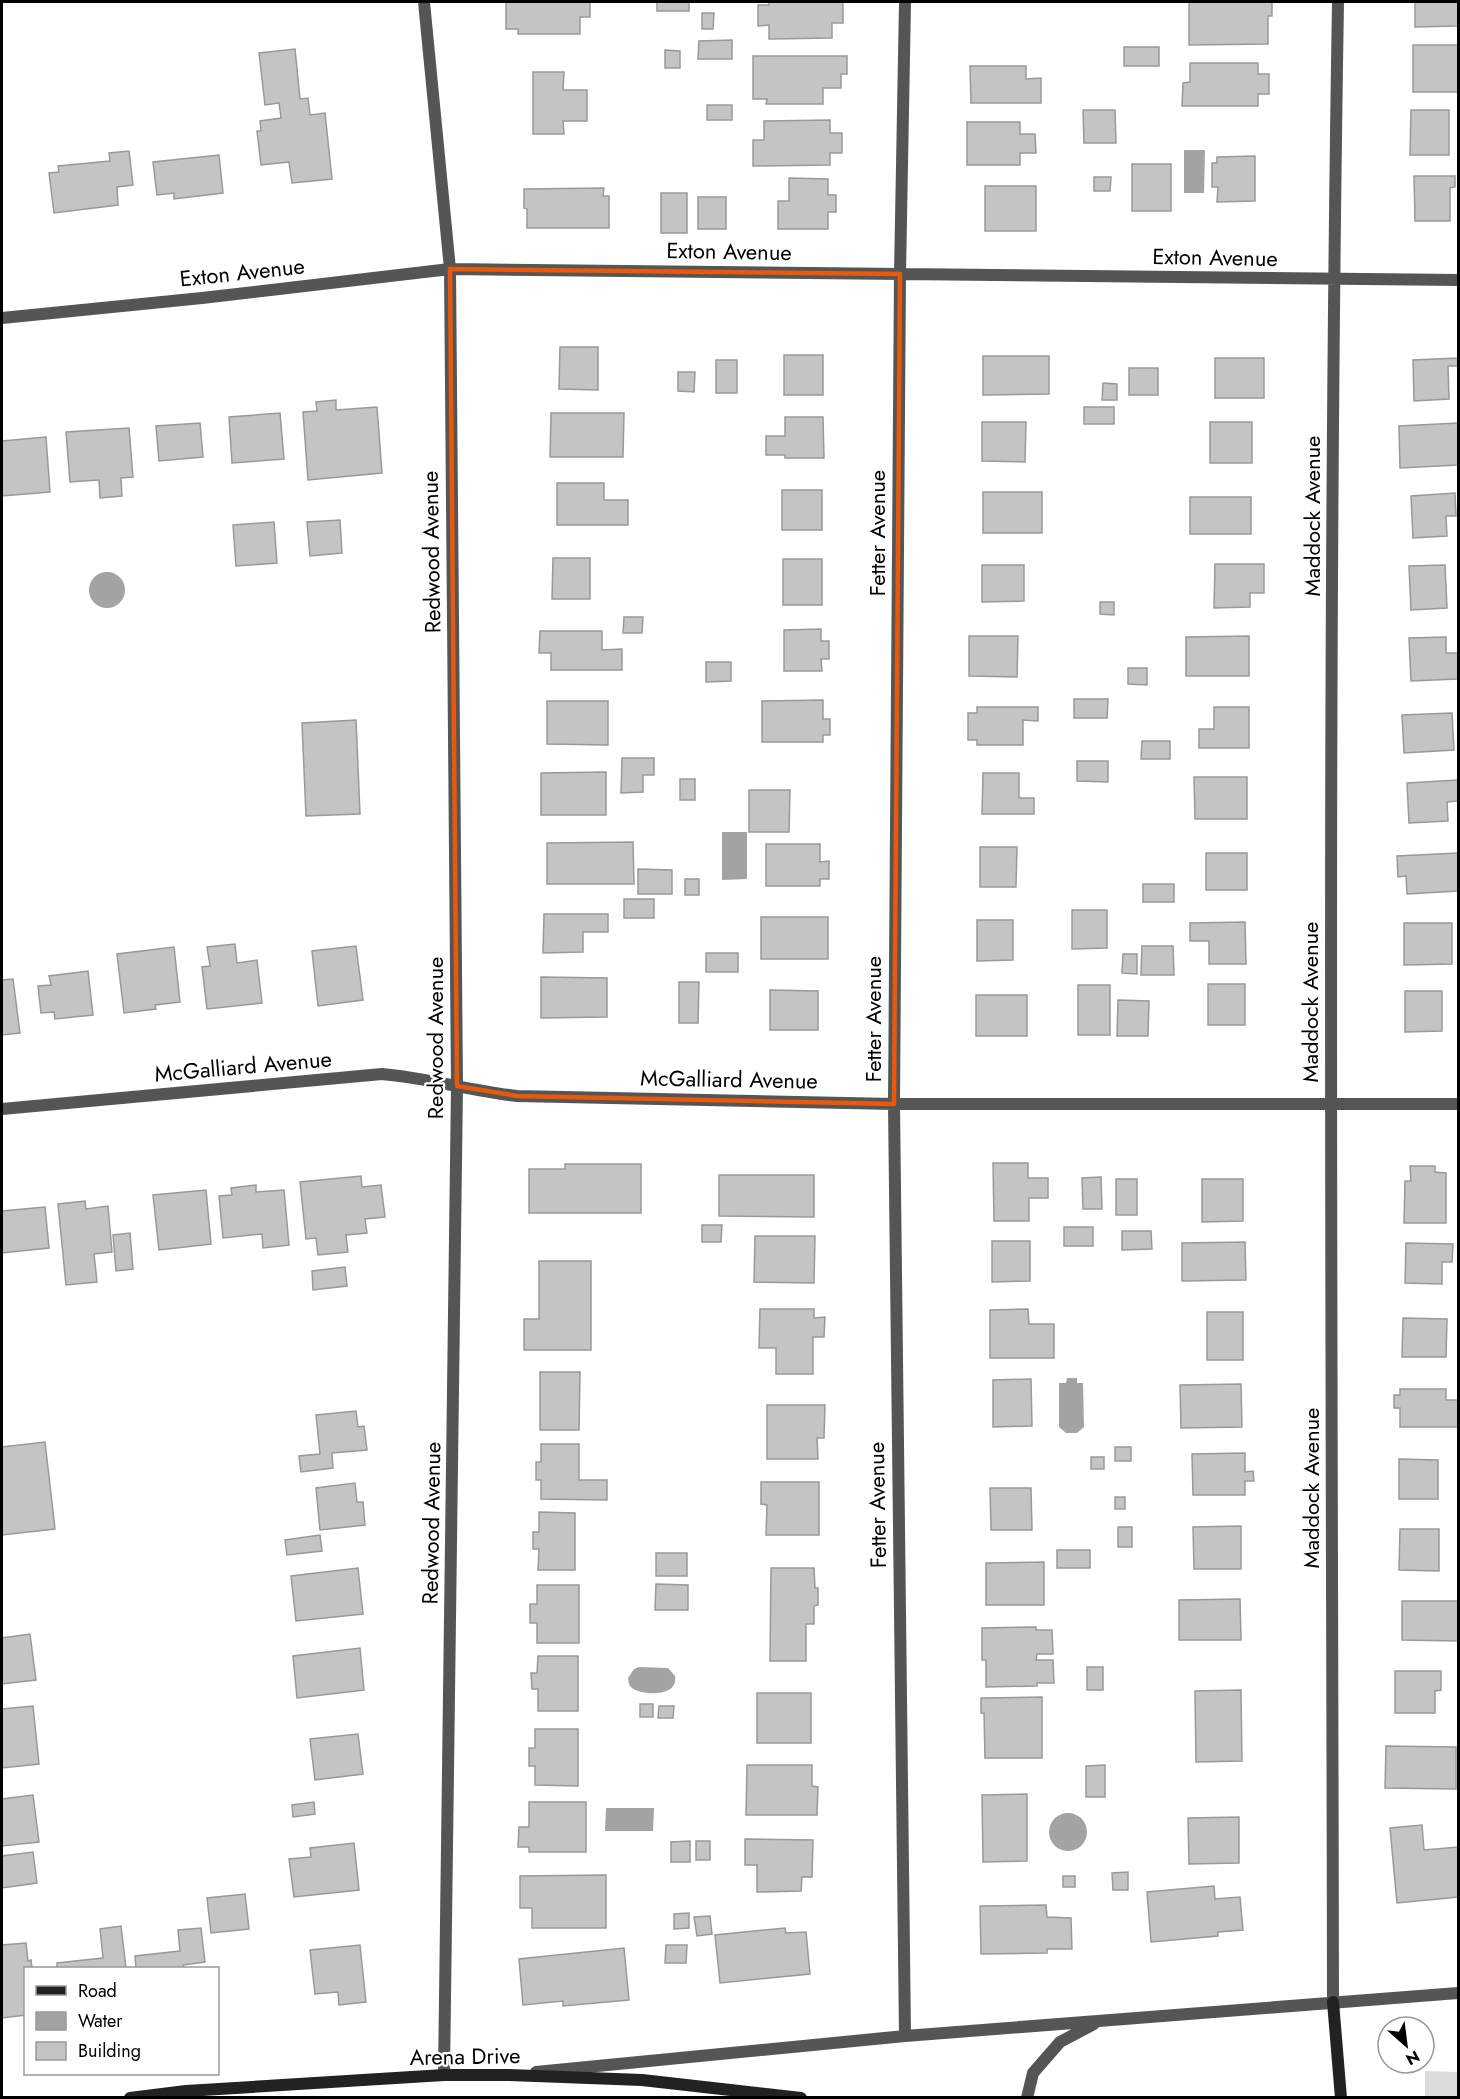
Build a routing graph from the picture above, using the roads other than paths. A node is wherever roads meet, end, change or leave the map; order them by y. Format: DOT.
graph roads {
  1 [pos="424,2"];
  2 [pos="905,2"];
  3 [pos="1338,2"];
  4 [pos="450,270"];
  5 [pos="900,274"];
  6 [pos="1334,279"];
  7 [pos="1458,280"];
  8 [pos="2,318"];
  9 [pos="457,1086"];
  10 [pos="1331,1103"];
  11 [pos="894,1104"];
  12 [pos="1458,1104"];
  13 [pos="2,1109"];
  14 [pos="1458,1992"];
  15 [pos="1333,2002"];
  16 [pos="1100,2021"];
  17 [pos="905,2036"];
  18 [pos="444,2075"];
  19 [pos="509,2075"];
  20 [pos="129,2097"];
  21 [pos="801,2097"];
  22 [pos="1027,2097"];
  23 [pos="1341,2097"];
  1 -- 4 [label="street, Redwood Avenue"];
  2 -- 5 [label="street, Fetter Avenue"];
  3 -- 6 [label="street, Maddock Avenue"];
  4 -- 5 [label="street, Exton Avenue"];
  4 -- 8 [label="street, Exton Avenue"];
  4 -- 9 [label="street, Redwood Avenue"];
  5 -- 6 [label="street, Exton Avenue"];
  5 -- 11 [label="street, Fetter Avenue"];
  6 -- 7 [label="street, Exton Avenue"];
  6 -- 10 [label="street, Maddock Avenue"];
  9 -- 11 [label="street, McGalliard Avenue"];
  9 -- 13 [label="street, McGalliard Avenue"];
  9 -- 18 [label="street, Redwood Avenue"];
  10 -- 11 [label="street, McGalliard Avenue"];
  10 -- 12 [label="street, McGalliard Avenue"];
  10 -- 15 [label="street, Maddock Avenue"];
  11 -- 17 [label="street, Fetter Avenue"];
  14 -- 15 [label="street"];
  15 -- 16 [label="street"];
  15 -- 23 [label="main road"];
  16 -- 17 [label="street"];
  16 -- 22 [label="street"];
  17 -- 19 [label="street"];
  18 -- 19 [label="main road, Arena Drive"];
  18 -- 20 [label="main road, Arena Drive"];
  19 -- 21 [label="main road, Arena Drive"];
}
